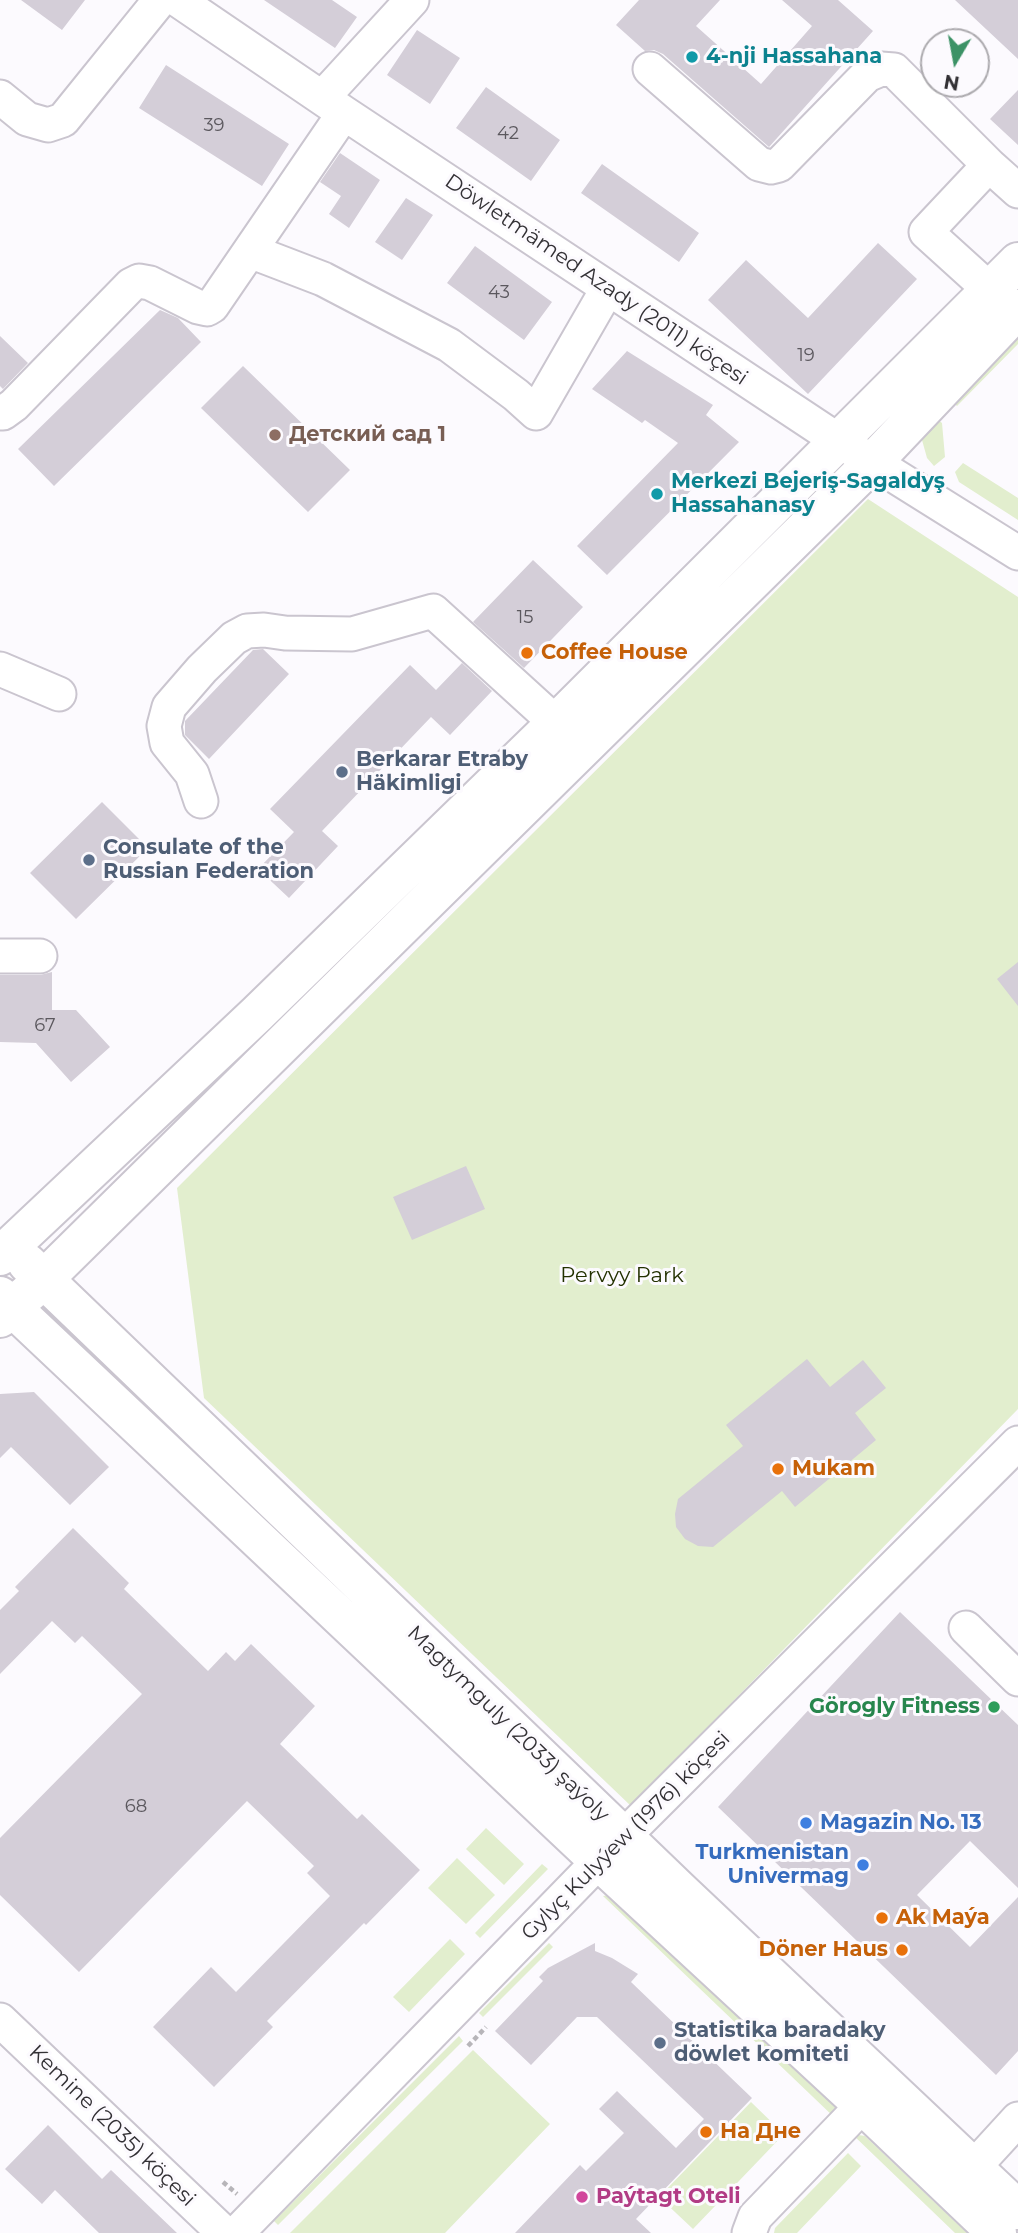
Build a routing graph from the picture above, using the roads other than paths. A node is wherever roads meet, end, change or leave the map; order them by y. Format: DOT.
graph roads {
  1 [pos="160,0"];
  2 [pos="178,0"];
  3 [pos="412,0"];
  4 [pos="650,69"];
  5 [pos="0,97"];
  6 [pos="334,105"];
  7 [pos="989,165"];
  8 [pos="1018,191"];
  9 [pos="250,251"];
  10 [pos="1018,262"];
  11 [pos="608,288"];
  12 [pos="1004,299"];
  13 [pos="0,413"];
  14 [pos="839,441"];
  15 [pos="873,462"];
  16 [pos="1018,553"];
  17 [pos="0,669"];
  18 [pos="59,694"];
  19 [pos="555,723"];
  20 [pos="201,801"];
  21 [pos="0,956"];
  22 [pos="40,956"];
  23 [pos="3,1246"];
  24 [pos="43,1280"];
  25 [pos="4,1307"];
  26 [pos="1018,1443"];
  27 [pos="967,1628"];
  28 [pos="1018,1679"];
  29 [pos="612,1849"];
  30 [pos="0,2020"];
  31 [pos="863,2105"];
  32 [pos="1018,2119"];
  33 [pos="974,2167"];
  34 [pos="1018,2210"];
  35 [pos="224,2233"];
  36 [pos="237,2233"];
  37 [pos="749,2233"];
  38 [pos="997,2233"];
  1 -- 5 [label="street"];
  2 -- 6 [label="street, Döwletmämed Azady (2011) köçesi"];
  3 -- 6 [label="street"];
  4 -- 7 [label="street"];
  6 -- 9 [label="street"];
  6 -- 11 [label="street, Döwletmämed Azady (2011) köçesi"];
  7 -- 8 [label="street"];
  7 -- 12 [label="street"];
  9 -- 11 [label="street"];
  9 -- 13 [label="street"];
  10 -- 12 [label="main road"];
  11 -- 14 [label="street, Döwletmämed Azady (2011) köçesi"];
  12 -- 14 [label="main road"];
  12 -- 15 [label="main road"];
  14 -- 15 [label="street, Döwletmämed Azady (2011) köçesi"];
  14 -- 19 [label="main road"];
  15 -- 16 [label="street, Döwletmämed Azady (2011) köçesi"];
  15 -- 24 [label="main road"];
  17 -- 18 [label="street"];
  19 -- 20 [label="street"];
  19 -- 23 [label="main road"];
  21 -- 22 [label="street"];
  23 -- 24 [label="main road, Magtymguly (2033) şaýoly"];
  24 -- 25 [label="main road"];
  24 -- 29 [label="main road, Magtymguly (2033) şaýoly"];
  25 -- 29 [label="main road, Magtymguly (2033) şaýoly"];
  26 -- 29 [label="street, Gylyç Kulyýew (1976) köçesi"];
  27 -- 28 [label="street"];
  29 -- 31 [label="main road, Magtymguly (2033) şaýoly"];
  29 -- 33 [label="main road, Magtymguly (2033) şaýoly"];
  29 -- 36 [label="street, Gylyç Kulyýew (1976) köçesi"];
  30 -- 35 [label="street, Kemine (2035) köçesi"];
  31 -- 37 [label="street"];
  31 -- 38 [label="main road, Magtymguly (2033) şaýoly"];
  32 -- 33 [label="street"];
  33 -- 34 [label="main road, Magtymguly (2033) şaýoly"];
}
